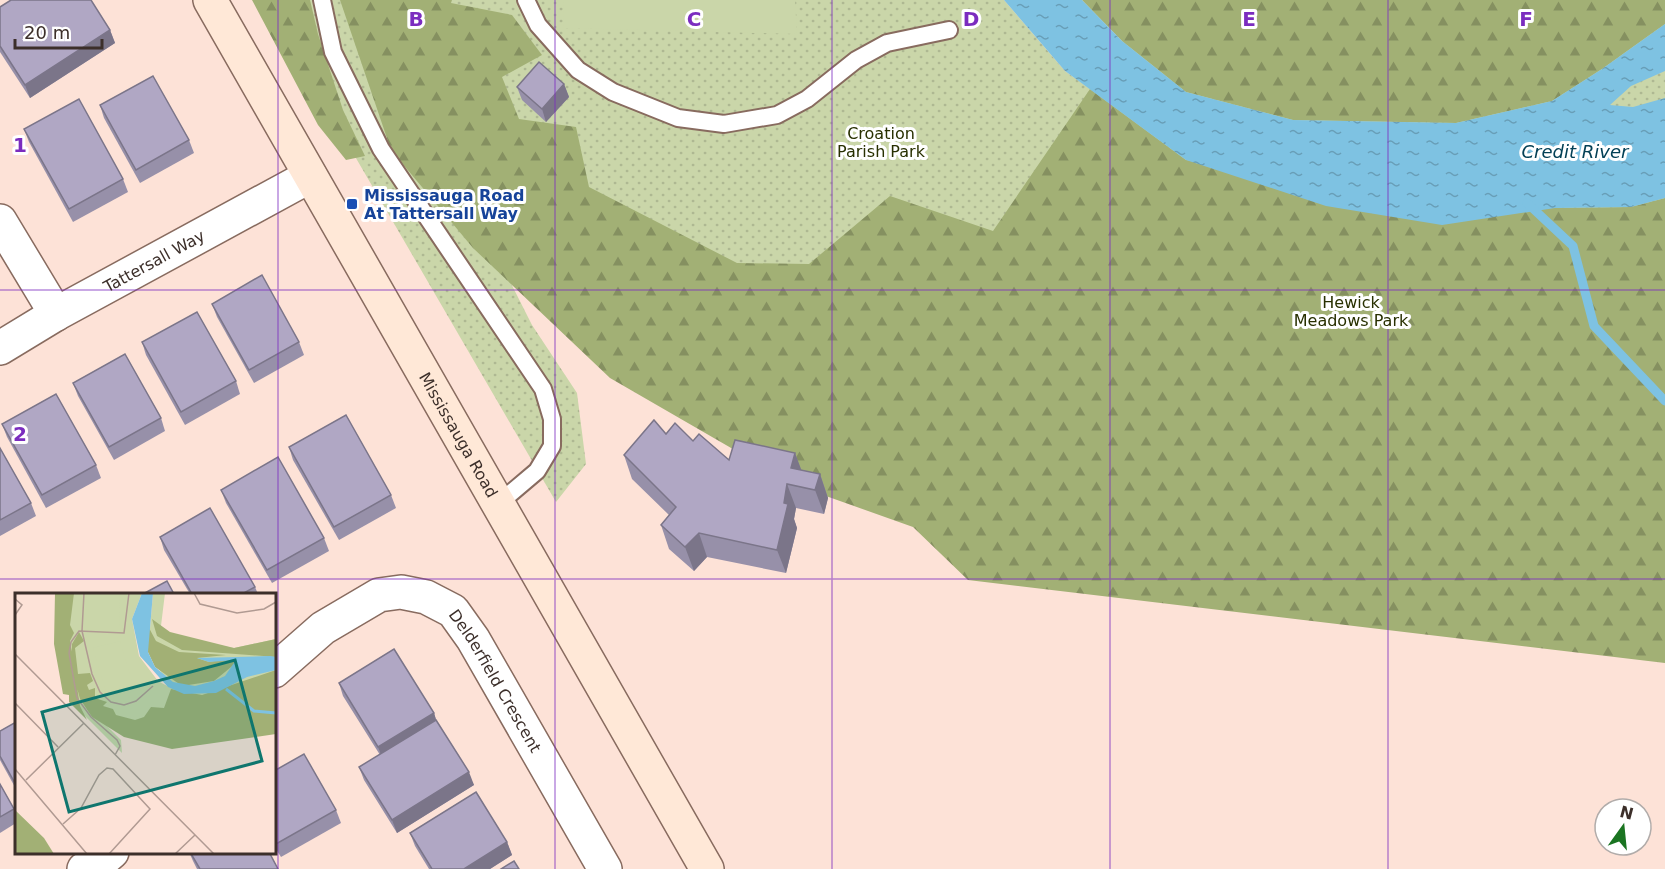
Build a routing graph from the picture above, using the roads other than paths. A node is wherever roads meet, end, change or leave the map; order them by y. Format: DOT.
graph roads {
  1 [pos="210,0"];
  2 [pos="322,0"];
  3 [pos="526,0"];
  4 [pos="950,30"];
  5 [pos="310,176"];
  6 [pos="0,221"];
  7 [pos="56,314"];
  8 [pos="0,348"];
  9 [pos="498,504"];
  10 [pos="276,669"];
  11 [pos="110,854"];
  12 [pos="84,869"];
  13 [pos="605,869"];
  14 [pos="707,869"];
  1 -- 5 [label="main road, Mississauga Road"];
  2 -- 9 [label="lane"];
  3 -- 4 [label="lane"];
  5 -- 7 [label="street, Tattersall Way"];
  5 -- 9 [label="main road, Mississauga Road"];
  6 -- 7 [label="street"];
  7 -- 8 [label="street, Tattersall Way"];
  9 -- 14 [label="main road, Mississauga Road"];
  10 -- 13 [label="street, Delderfield Crescent"];
  11 -- 12 [label="street"];
}
